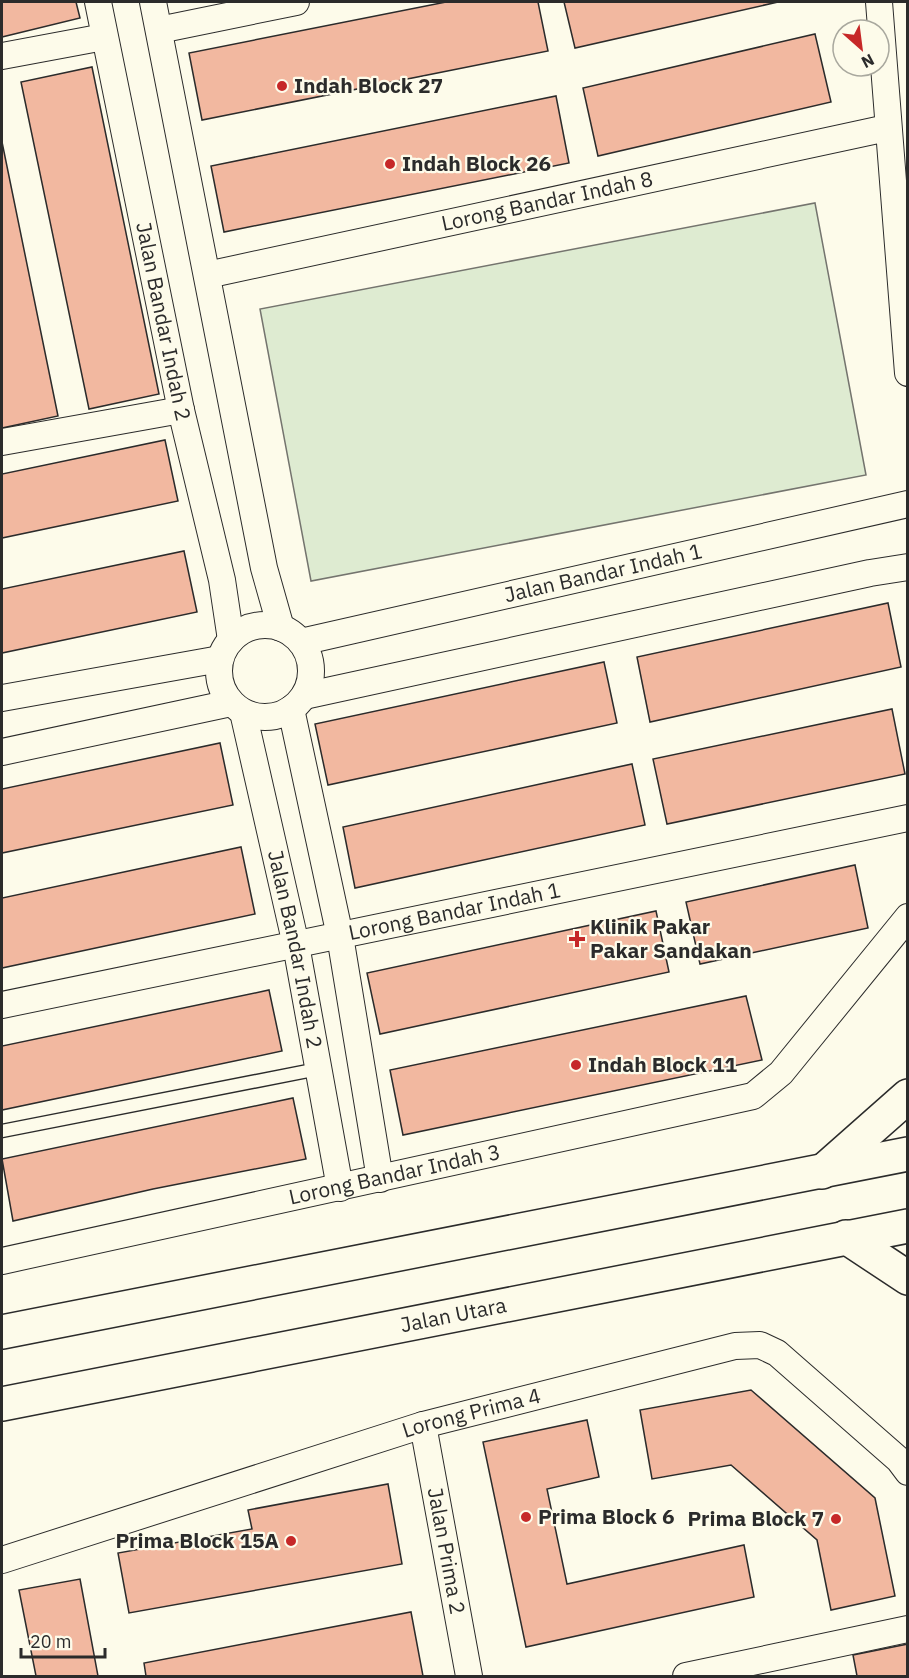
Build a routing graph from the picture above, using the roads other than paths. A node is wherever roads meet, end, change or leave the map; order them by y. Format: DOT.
graph roads {
  1 [pos="98,2"];
  2 [pos="153,2"];
  3 [pos="297,2"];
  4 [pos="879,2"];
  5 [pos="159,30"];
  6 [pos="104,37"];
  7 [pos="2,56"];
  8 [pos="887,128"];
  9 [pos="207,275"];
  10 [pos="908,373"];
  11 [pos="181,410"];
  12 [pos="2,442"];
  13 [pos="908,504"];
  14 [pos="908,567"];
  15 [pos="291,635"];
  16 [pos="226,650"];
  17 [pos="2,698"];
  18 [pos="297,703"];
  19 [pos="237,707"];
  20 [pos="2,752"];
  21 [pos="908,818"];
  22 [pos="908,916"];
  23 [pos="340,936"];
  24 [pos="296,945"];
  25 [pos="2,1005"];
  26 [pos="318,1070"];
  27 [pos="908,1096"];
  28 [pos="2,1131"];
  29 [pos="908,1154"];
  30 [pos="821,1173"];
  31 [pos="380,1179"];
  32 [pos="340,1188"];
  33 [pos="908,1226"];
  34 [pos="846,1237"];
  35 [pos="2,1261"];
  36 [pos="908,1278"];
  37 [pos="2,1332"];
  38 [pos="2,1404"];
  39 [pos="423,1425"];
  40 [pos="908,1472"];
  41 [pos="2,1560"];
  42 [pos="908,1629"];
  43 [pos="469,1677"];
  44 [pos="686,1677"];
  1 -- 6 [label="street, Jalan Bandar Indah 2"];
  2 -- 5 [label="street"];
  3 -- 5 [label="street"];
  4 -- 8 [label="street"];
  5 -- 9 [label="street"];
  6 -- 7 [label="street"];
  6 -- 11 [label="street, Jalan Bandar Indah 2"];
  8 -- 9 [label="street, Lorong Bandar Indah 8"];
  8 -- 10 [label="street"];
  9 -- 15 [label="street"];
  11 -- 12 [label="street"];
  11 -- 16 [label="street, Jalan Bandar Indah 2"];
  13 -- 15 [label="street, Jalan Bandar Indah 1"];
  14 -- 18 [label="street"];
  15 -- 16 [label="street"];
  15 -- 18 [label="street"];
  16 -- 17 [label="street"];
  16 -- 19 [label="street"];
  18 -- 19 [label="street"];
  18 -- 23 [label="street"];
  19 -- 20 [label="street"];
  19 -- 24 [label="street, Jalan Bandar Indah 2"];
  21 -- 23 [label="street, Lorong Bandar Indah 1"];
  22 -- 31 [label="street, Lorong Bandar Indah 3"];
  23 -- 24 [label="street, Lorong Bandar Indah 1"];
  23 -- 31 [label="street"];
  24 -- 25 [label="street, Lorong Bandar Indah 1"];
  24 -- 26 [label="street, Jalan Bandar Indah 2"];
  26 -- 28 [label="lane"];
  26 -- 32 [label="street, Jalan Bandar Indah 2"];
  27 -- 30 [label="highway"];
  29 -- 30 [label="highway"];
  30 -- 37 [label="highway"];
  31 -- 32 [label="street, Lorong Bandar Indah 3"];
  32 -- 35 [label="street, Lorong Bandar Indah 3"];
  33 -- 34 [label="highway, Jalan Utara"];
  34 -- 36 [label="highway"];
  34 -- 38 [label="highway, Jalan Utara"];
  39 -- 40 [label="street, Lorong Prima 4"];
  39 -- 41 [label="street, Lorong Prima 4"];
  39 -- 43 [label="street, Jalan Prima 2"];
  42 -- 44 [label="street"];
}
